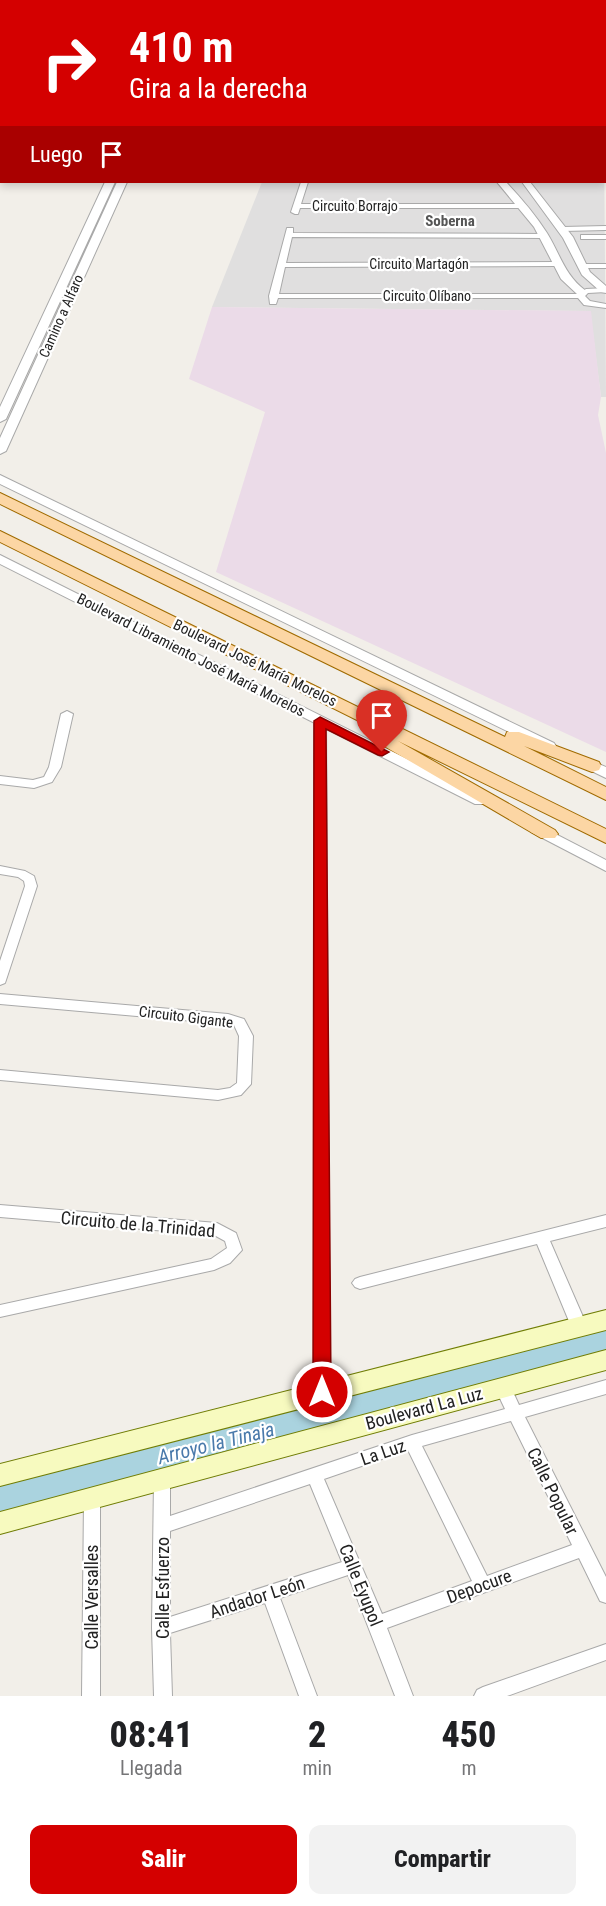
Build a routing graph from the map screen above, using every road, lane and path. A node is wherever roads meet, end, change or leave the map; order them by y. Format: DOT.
graph roads {
  1 [pos="110,183"];
  2 [pos="122,183"];
  3 [pos="303,183"];
  4 [pos="502,183"];
  5 [pos="527,183"];
  6 [pos="521,206"];
  7 [pos="606,228"];
  8 [pos="567,236"];
  9 [pos="606,237"];
  10 [pos="545,239"];
  11 [pos="81,242"];
  12 [pos="94,242"];
  13 [pos="556,264"];
  14 [pos="282,265"];
  15 [pos="583,266"];
  16 [pos="606,266"];
  17 [pos="606,290"];
  18 [pos="581,294"];
  19 [pos="606,306"];
  20 [pos="47,316"];
  21 [pos="61,316"];
  22 [pos="0,419"];
  23 [pos="0,451"];
  24 [pos="1,484"];
  25 [pos="0,536"];
  26 [pos="0,559"];
  27 [pos="299,684"];
  28 [pos="394,690"];
  29 [pos="68,714"];
  30 [pos="320,721"];
  31 [pos="599,770"];
  32 [pos="0,780"];
  33 [pos="606,794"];
  34 [pos="548,834"];
  35 [pos="606,837"];
  36 [pos="606,866"];
  37 [pos="0,870"];
  38 [pos="0,980"];
  39 [pos="0,999"];
  40 [pos="0,1075"];
  41 [pos="0,1211"];
  42 [pos="606,1221"];
  43 [pos="541,1236"];
  44 [pos="360,1283"];
  45 [pos="0,1311"];
  46 [pos="606,1320"];
  47 [pos="579,1326"];
  48 [pos="606,1360"];
  49 [pos="502,1386"];
  50 [pos="606,1387"];
  51 [pos="322,1392"];
  52 [pos="514,1412"];
  53 [pos="412,1442"];
  54 [pos="0,1475"];
  55 [pos="315,1476"];
  56 [pos="162,1480"];
  57 [pos="92,1498"];
  58 [pos="0,1522"];
  59 [pos="162,1526"];
  60 [pos="582,1549"];
  61 [pos="353,1566"];
  62 [pos="482,1584"];
  63 [pos="270,1593"];
  64 [pos="606,1595"];
  65 [pos="377,1624"];
  66 [pos="161,1628"];
  67 [pos="606,1652"];
  68 [pos="91,1696"];
  69 [pos="163,1696"];
  70 [pos="308,1696"];
  71 [pos="404,1696"];
  72 [pos="483,1696"];
  1 -- 11 [label="street, Camino a Alfaro"];
  2 -- 12 [label="street, Camino a Alfaro"];
  3 -- 6 [label="street, Circuito Borrajo"];
  4 -- 6 [label="street"];
  5 -- 8 [label="street"];
  6 -- 10 [label="street"];
  7 -- 8 [label="street"];
  8 -- 9 [label="street"];
  8 -- 10 [label="street"];
  8 -- 15 [label="street"];
  10 -- 13 [label="street"];
  10 -- 14 [label="street, Circuito Olíbano"];
  11 -- 12 [label="street"];
  11 -- 20 [label="street, Camino a Alfaro"];
  12 -- 21 [label="street, Camino a Alfaro"];
  13 -- 14 [label="street, Circuito Martagón"];
  13 -- 18 [label="street"];
  14 -- 18 [label="street, Circuito Olíbano"];
  15 -- 16 [label="street"];
  15 -- 17 [label="street"];
  17 -- 18 [label="street, Circuito Olíbano"];
  18 -- 19 [label="street"];
  20 -- 21 [label="street"];
  20 -- 22 [label="street, Camino a Alfaro"];
  21 -- 23 [label="street, Camino a Alfaro"];
  24 -- 28 [label="main road"];
  24 -- 31 [label="street"];
  25 -- 27 [label="main road, Boulevard José María Morelos"];
  26 -- 30 [label="street, Boulevard Libramiento José María Morelos"];
  27 -- 34 [label="main road"];
  27 -- 35 [label="main road, Boulevard José María Morelos"];
  28 -- 31 [label="main road"];
  28 -- 33 [label="main road"];
  29 -- 32 [label="street"];
  30 -- 34 [label="street, Boulevard Libramiento José María Morelos"];
  30 -- 51 [label="street"];
  34 -- 36 [label="street, Boulevard Libramiento José María Morelos"];
  37 -- 38 [label="street"];
  39 -- 40 [label="street, Circuito Gigante"];
  41 -- 45 [label="street, Circuito de la Trinidad"];
  42 -- 43 [label="street"];
  43 -- 44 [label="street"];
  43 -- 47 [label="street"];
  46 -- 47 [label="main road"];
  47 -- 51 [label="main road"];
  48 -- 49 [label="main road, Boulevard La Luz"];
  49 -- 52 [label="street, Calle Popular"];
  49 -- 56 [label="main road, Boulevard La Luz"];
  50 -- 52 [label="street, La Luz"];
  51 -- 54 [label="main road"];
  52 -- 53 [label="street, La Luz"];
  52 -- 60 [label="street, Calle Popular"];
  53 -- 55 [label="street, La Luz"];
  53 -- 62 [label="street"];
  55 -- 59 [label="street, La Luz"];
  55 -- 61 [label="street, Calle Eyupol"];
  56 -- 57 [label="main road, Boulevard La Luz"];
  56 -- 59 [label="street, Calle Esfuerzo"];
  57 -- 58 [label="main road, Boulevard La Luz"];
  57 -- 68 [label="street, Calle Versalles"];
  59 -- 66 [label="street, Calle Esfuerzo"];
  60 -- 62 [label="street, Depocure"];
  60 -- 64 [label="street, Calle Popular"];
  61 -- 63 [label="street, Andador León"];
  61 -- 65 [label="street, Calle Eyupol"];
  62 -- 65 [label="street, Depocure"];
  63 -- 66 [label="street, Andador León"];
  63 -- 70 [label="street"];
  65 -- 71 [label="street, Calle Eyupol"];
  66 -- 69 [label="street, Calle Esfuerzo"];
  67 -- 72 [label="street"];
}
